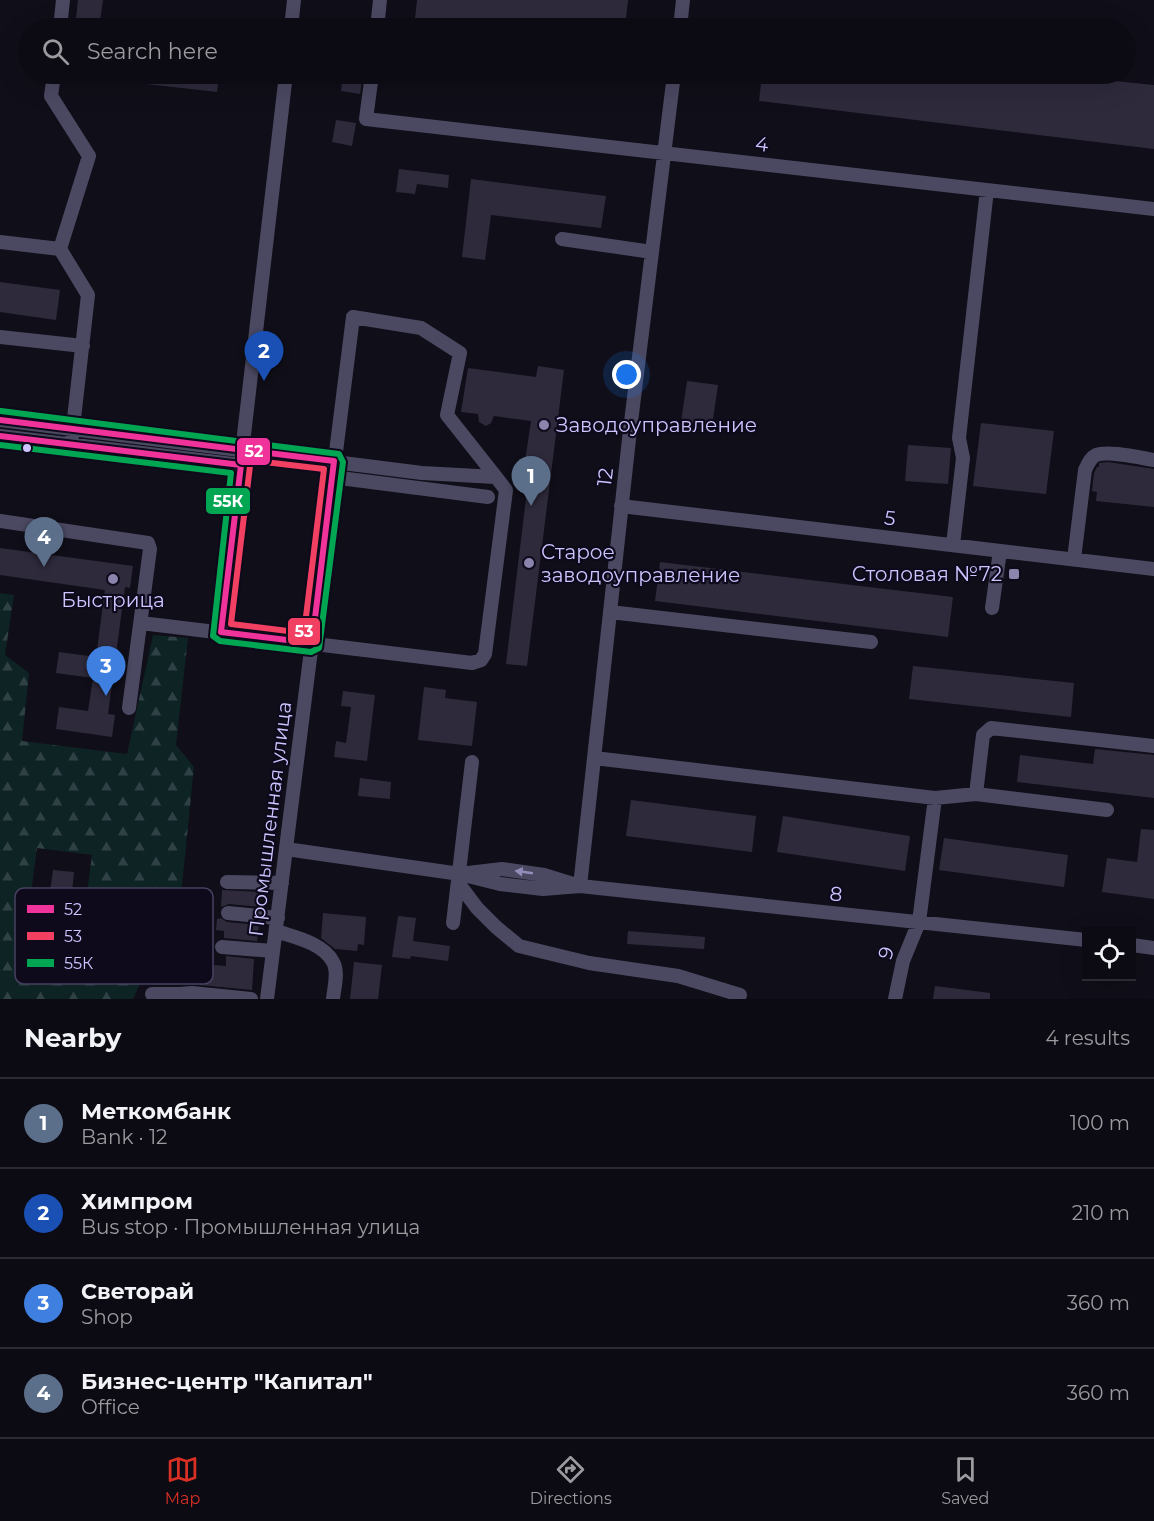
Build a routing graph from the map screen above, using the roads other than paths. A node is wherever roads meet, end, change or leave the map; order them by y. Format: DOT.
graph roads {
  1 [pos="63,0"];
  2 [pos="294,0"];
  3 [pos="380,0"];
  4 [pos="683,0"];
  5 [pos="61,18"];
  6 [pos="292,18"];
  7 [pos="378,18"];
  8 [pos="681,18"];
  9 [pos="53,84"];
  10 [pos="285,84"];
  11 [pos="371,84"];
  12 [pos="673,84"];
  13 [pos="665,153"];
  14 [pos="987,190"];
  15 [pos="1154,209"];
  16 [pos="562,240"];
  17 [pos="0,242"];
  18 [pos="60,249"];
  19 [pos="652,252"];
  20 [pos="0,337"];
  21 [pos="83,346"];
  22 [pos="0,420"];
  23 [pos="73,429"];
  24 [pos="0,436"];
  25 [pos="71,445"];
  26 [pos="243,450"];
  27 [pos="1154,460"];
  28 [pos="334,461"];
  29 [pos="241,465"];
  30 [pos="332,477"];
  31 [pos="496,477"];
  32 [pos="488,497"];
  33 [pos="621,506"];
  34 [pos="0,521"];
  35 [pos="953,545"];
  36 [pos="1000,550"];
  37 [pos="1074,559"];
  38 [pos="1154,569"];
  39 [pos="992,608"];
  40 [pos="610,612"];
  41 [pos="141,623"];
  42 [pos="221,632"];
  43 [pos="871,642"];
  44 [pos="312,643"];
  45 [pos="129,708"];
  46 [pos="1154,746"];
  47 [pos="594,758"];
  48 [pos="472,762"];
  49 [pos="976,794"];
  50 [pos="935,798"];
  51 [pos="1107,810"];
  52 [pos="286,849"];
  53 [pos="459,879"];
  54 [pos="227,882"];
  55 [pos="282,883"];
  56 [pos="580,886"];
  57 [pos="228,913"];
  58 [pos="920,922"];
  59 [pos="453,923"];
  60 [pos="277,924"];
  61 [pos="1082,940"];
  62 [pos="1136,946"];
  63 [pos="222,947"];
  64 [pos="1154,948"];
  65 [pos="273,951"];
  66 [pos="152,994"];
  67 [pos="740,995"];
  68 [pos="180,997"];
  69 [pos="251,999"];
  70 [pos="267,999"];
  71 [pos="333,999"];
  72 [pos="895,999"];
  1 -- 5 [label="street"];
  2 -- 6 [label="street"];
  3 -- 7 [label="street"];
  4 -- 8 [label="street"];
  9 -- 18 [label="street"];
  10 -- 26 [label="street"];
  11 -- 13 [label="street, 4"];
  12 -- 13 [label="street, 12"];
  13 -- 14 [label="street, 4"];
  13 -- 19 [label="street, 12"];
  14 -- 15 [label="street, 4"];
  14 -- 35 [label="street"];
  16 -- 19 [label="street"];
  17 -- 18 [label="street"];
  18 -- 21 [label="street"];
  19 -- 33 [label="street, 12"];
  20 -- 21 [label="street"];
  21 -- 23 [label="street"];
  22 -- 23 [label="street"];
  23 -- 25 [label="street"];
  23 -- 26 [label="street"];
  24 -- 25 [label="street"];
  25 -- 29 [label="street"];
  26 -- 28 [label="street"];
  26 -- 29 [label="street"];
  27 -- 37 [label="street"];
  28 -- 30 [label="street, Промышленная улица"];
  28 -- 31 [label="street"];
  28 -- 31 [label="street, Промышленная улица"];
  29 -- 42 [label="street"];
  30 -- 32 [label="street"];
  30 -- 44 [label="street, Промышленная улица"];
  31 -- 44 [label="street"];
  33 -- 35 [label="street, 5"];
  33 -- 40 [label="street, 12"];
  34 -- 41 [label="street"];
  35 -- 36 [label="street, 5"];
  36 -- 37 [label="street, 5"];
  36 -- 39 [label="street"];
  37 -- 38 [label="street, 5"];
  40 -- 43 [label="street"];
  40 -- 47 [label="street, 12"];
  41 -- 42 [label="street"];
  41 -- 45 [label="street"];
  42 -- 44 [label="street"];
  44 -- 52 [label="street, Промышленная улица"];
  46 -- 49 [label="street"];
  47 -- 50 [label="street"];
  47 -- 56 [label="street, 12"];
  48 -- 53 [label="street"];
  49 -- 50 [label="street"];
  49 -- 51 [label="street"];
  50 -- 58 [label="street, 9"];
  52 -- 53 [label="street, 8"];
  52 -- 55 [label="street, Промышленная улица"];
  53 -- 56 [label="street, 8"];
  53 -- 59 [label="street"];
  53 -- 67 [label="street"];
  54 -- 55 [label="street"];
  55 -- 60 [label="street, Промышленная улица"];
  56 -- 58 [label="street, 8"];
  57 -- 60 [label="street"];
  58 -- 61 [label="street, 8"];
  58 -- 72 [label="street, 9"];
  60 -- 65 [label="street, Промышленная улица"];
  60 -- 71 [label="street"];
  62 -- 64 [label="street"];
  63 -- 65 [label="street"];
  65 -- 70 [label="street, Промышленная улица"];
  66 -- 68 [label="street"];
  68 -- 69 [label="street"];
}
